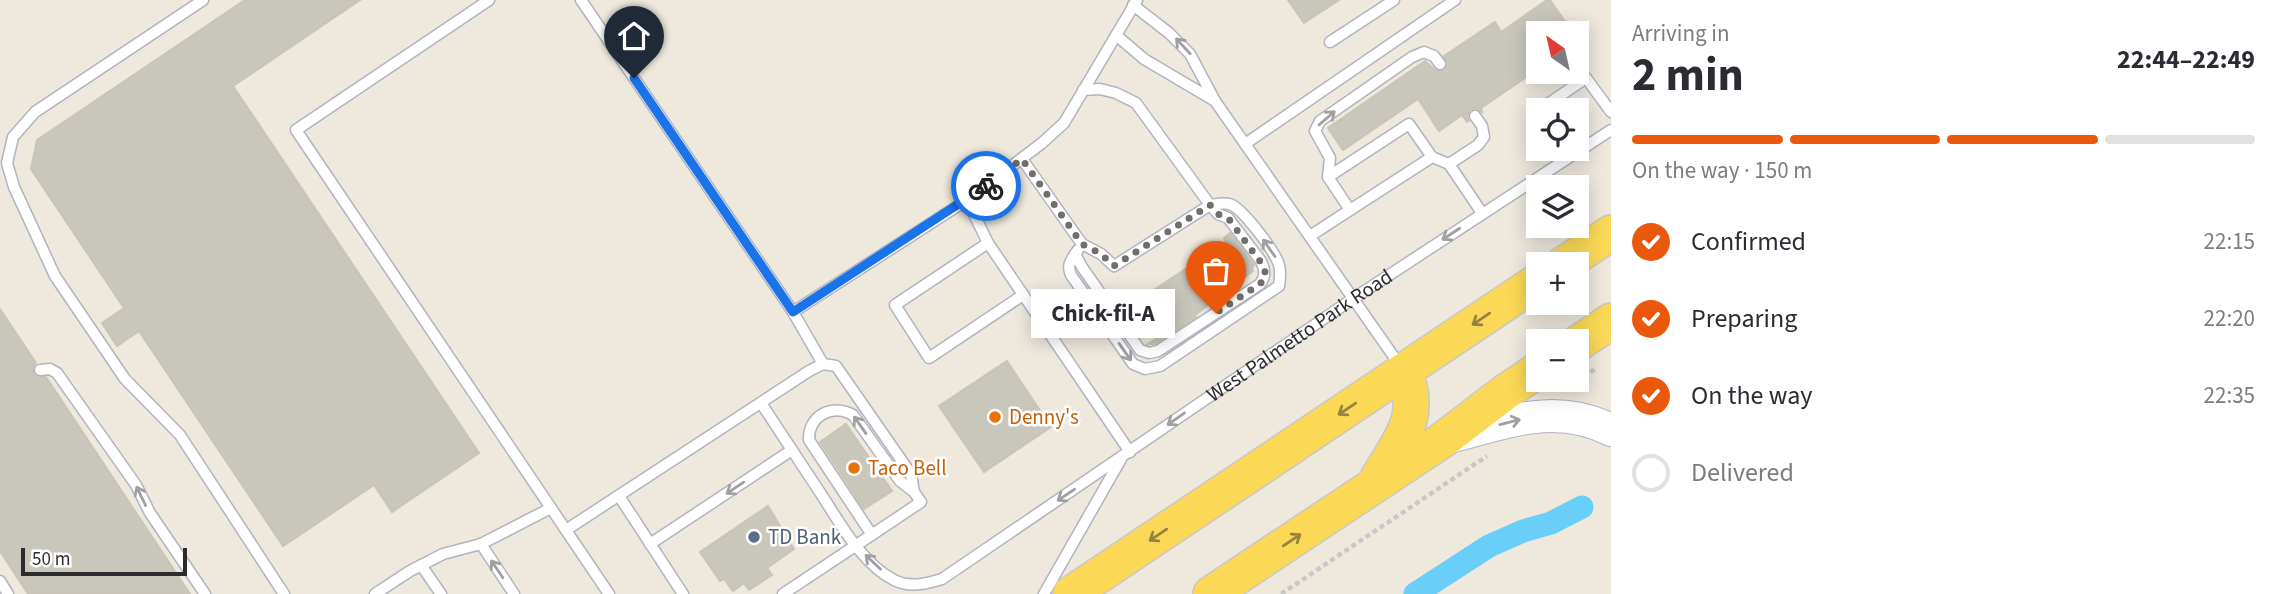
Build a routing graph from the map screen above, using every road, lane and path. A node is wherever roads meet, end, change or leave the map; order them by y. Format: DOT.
graph roads {
  1 [pos="203,0"];
  2 [pos="489,0"];
  3 [pos="581,0"];
  4 [pos="1394,0"];
  5 [pos="1455,0"];
  6 [pos="1135,3"];
  7 [pos="1116,35"];
  8 [pos="1330,42"];
  9 [pos="1440,64"];
  10 [pos="1083,90"];
  11 [pos="1557,98"];
  12 [pos="1215,102"];
  13 [pos="1611,112"];
  14 [pos="1475,116"];
  15 [pos="1611,130"];
  16 [pos="1589,141"];
  17 [pos="1245,144"];
  18 [pos="1432,158"];
  19 [pos="1022,159"];
  20 [pos="1553,161"];
  21 [pos="1449,164"];
  22 [pos="1328,177"];
  23 [pos="967,200"];
  24 [pos="1210,205"];
  25 [pos="1350,210"];
  26 [pos="1482,214"];
  27 [pos="1611,233"];
  28 [pos="1310,236"];
  29 [pos="988,243"];
  30 [pos="1078,249"];
  31 [pos="1582,252"];
  32 [pos="1526,289"];
  33 [pos="1023,295"];
  34 [pos="1354,298"];
  35 [pos="793,312"];
  36 [pos="1611,321"];
  37 [pos="1589,354"];
  38 [pos="823,364"];
  39 [pos="40,370"];
  40 [pos="1404,371"];
  41 [pos="1530,392"];
  42 [pos="761,403"];
  43 [pos="1611,430"];
  44 [pos="1444,439"];
  45 [pos="1497,449"];
  46 [pos="792,450"];
  47 [pos="1126,454"];
  48 [pos="1375,485"];
  49 [pos="914,492"];
  50 [pos="619,496"];
  51 [pos="551,508"];
  52 [pos="566,530"];
  53 [pos="872,535"];
  54 [pos="481,544"];
  55 [pos="650,544"];
  56 [pos="855,546"];
  57 [pos="421,565"];
  58 [pos="0,581"];
  59 [pos="8,594"];
  60 [pos="205,594"];
  61 [pos="284,594"];
  62 [pos="375,594"];
  63 [pos="441,594"];
  64 [pos="514,594"];
  65 [pos="609,594"];
  66 [pos="683,594"];
  67 [pos="783,594"];
  68 [pos="1044,594"];
  69 [pos="1070,594"];
  70 [pos="1211,594"];
  71 [pos="1281,594"];
  1 -- 61 [label="lane"];
  2 -- 51 [label="lane"];
  3 -- 35 [label="lane"];
  4 -- 8 [label="lane"];
  5 -- 17 [label="lane"];
  6 -- 7 [label="lane"];
  12 -- 6 [label="lane, one-way"];
  7 -- 10 [label="lane"];
  7 -- 12 [label="lane"];
  22 -- 9 [label="lane, one-way"];
  10 -- 19 [label="lane"];
  10 -- 24 [label="lane"];
  11 -- 13 [label="lane"];
  12 -- 17 [label="lane"];
  14 -- 21 [label="lane"];
  15 -- 16 [label="lane, West Palmetto Park Road"];
  17 -- 28 [label="lane"];
  18 -- 21 [label="lane"];
  18 -- 22 [label="lane"];
  18 -- 25 [label="lane"];
  19 -- 23 [label="lane"];
  19 -- 30 [label="lane"];
  20 -- 26 [label="lane, West Palmetto Park Road"];
  21 -- 26 [label="lane"];
  22 -- 25 [label="lane"];
  23 -- 29 [label="lane"];
  23 -- 35 [label="lane"];
  24 -- 30 [label="lane"];
  24 -- 30 [label="lane"];
  30 -- 24 [label="lane, one-way"];
  25 -- 28 [label="lane"];
  26 -- 34 [label="lane, West Palmetto Park Road, one-way"];
  27 -- 31 [label="main road"];
  28 -- 34 [label="lane"];
  29 -- 33 [label="lane"];
  29 -- 33 [label="lane"];
  32 -- 40 [label="main road, one-way"];
  33 -- 47 [label="lane"];
  34 -- 40 [label="lane"];
  34 -- 47 [label="lane, West Palmetto Park Road, one-way"];
  35 -- 38 [label="lane"];
  36 -- 37 [label="main road"];
  38 -- 42 [label="lane"];
  38 -- 49 [label="lane"];
  60 -- 39 [label="lane, one-way"];
  40 -- 48 [label="main road"];
  40 -- 69 [label="main road, one-way"];
  41 -- 44 [label="main road"];
  42 -- 46 [label="lane"];
  42 -- 50 [label="lane"];
  44 -- 43 [label="street, one-way"];
  44 -- 48 [label="main road"];
  45 -- 71 [label="path"];
  46 -- 55 [label="lane, one-way"];
  46 -- 56 [label="lane"];
  47 -- 56 [label="lane, one-way"];
  47 -- 68 [label="lane, West Palmetto Park Road"];
  70 -- 48 [label="main road, one-way"];
  49 -- 53 [label="lane"];
  49 -- 53 [label="lane, one-way"];
  50 -- 52 [label="lane"];
  50 -- 55 [label="lane"];
  51 -- 52 [label="lane"];
  51 -- 54 [label="lane"];
  52 -- 65 [label="lane"];
  53 -- 56 [label="lane"];
  54 -- 57 [label="lane"];
  64 -- 54 [label="lane, one-way"];
  55 -- 66 [label="lane"];
  56 -- 67 [label="lane"];
  57 -- 62 [label="lane"];
  57 -- 63 [label="lane"];
  58 -- 59 [label="lane"];
}
